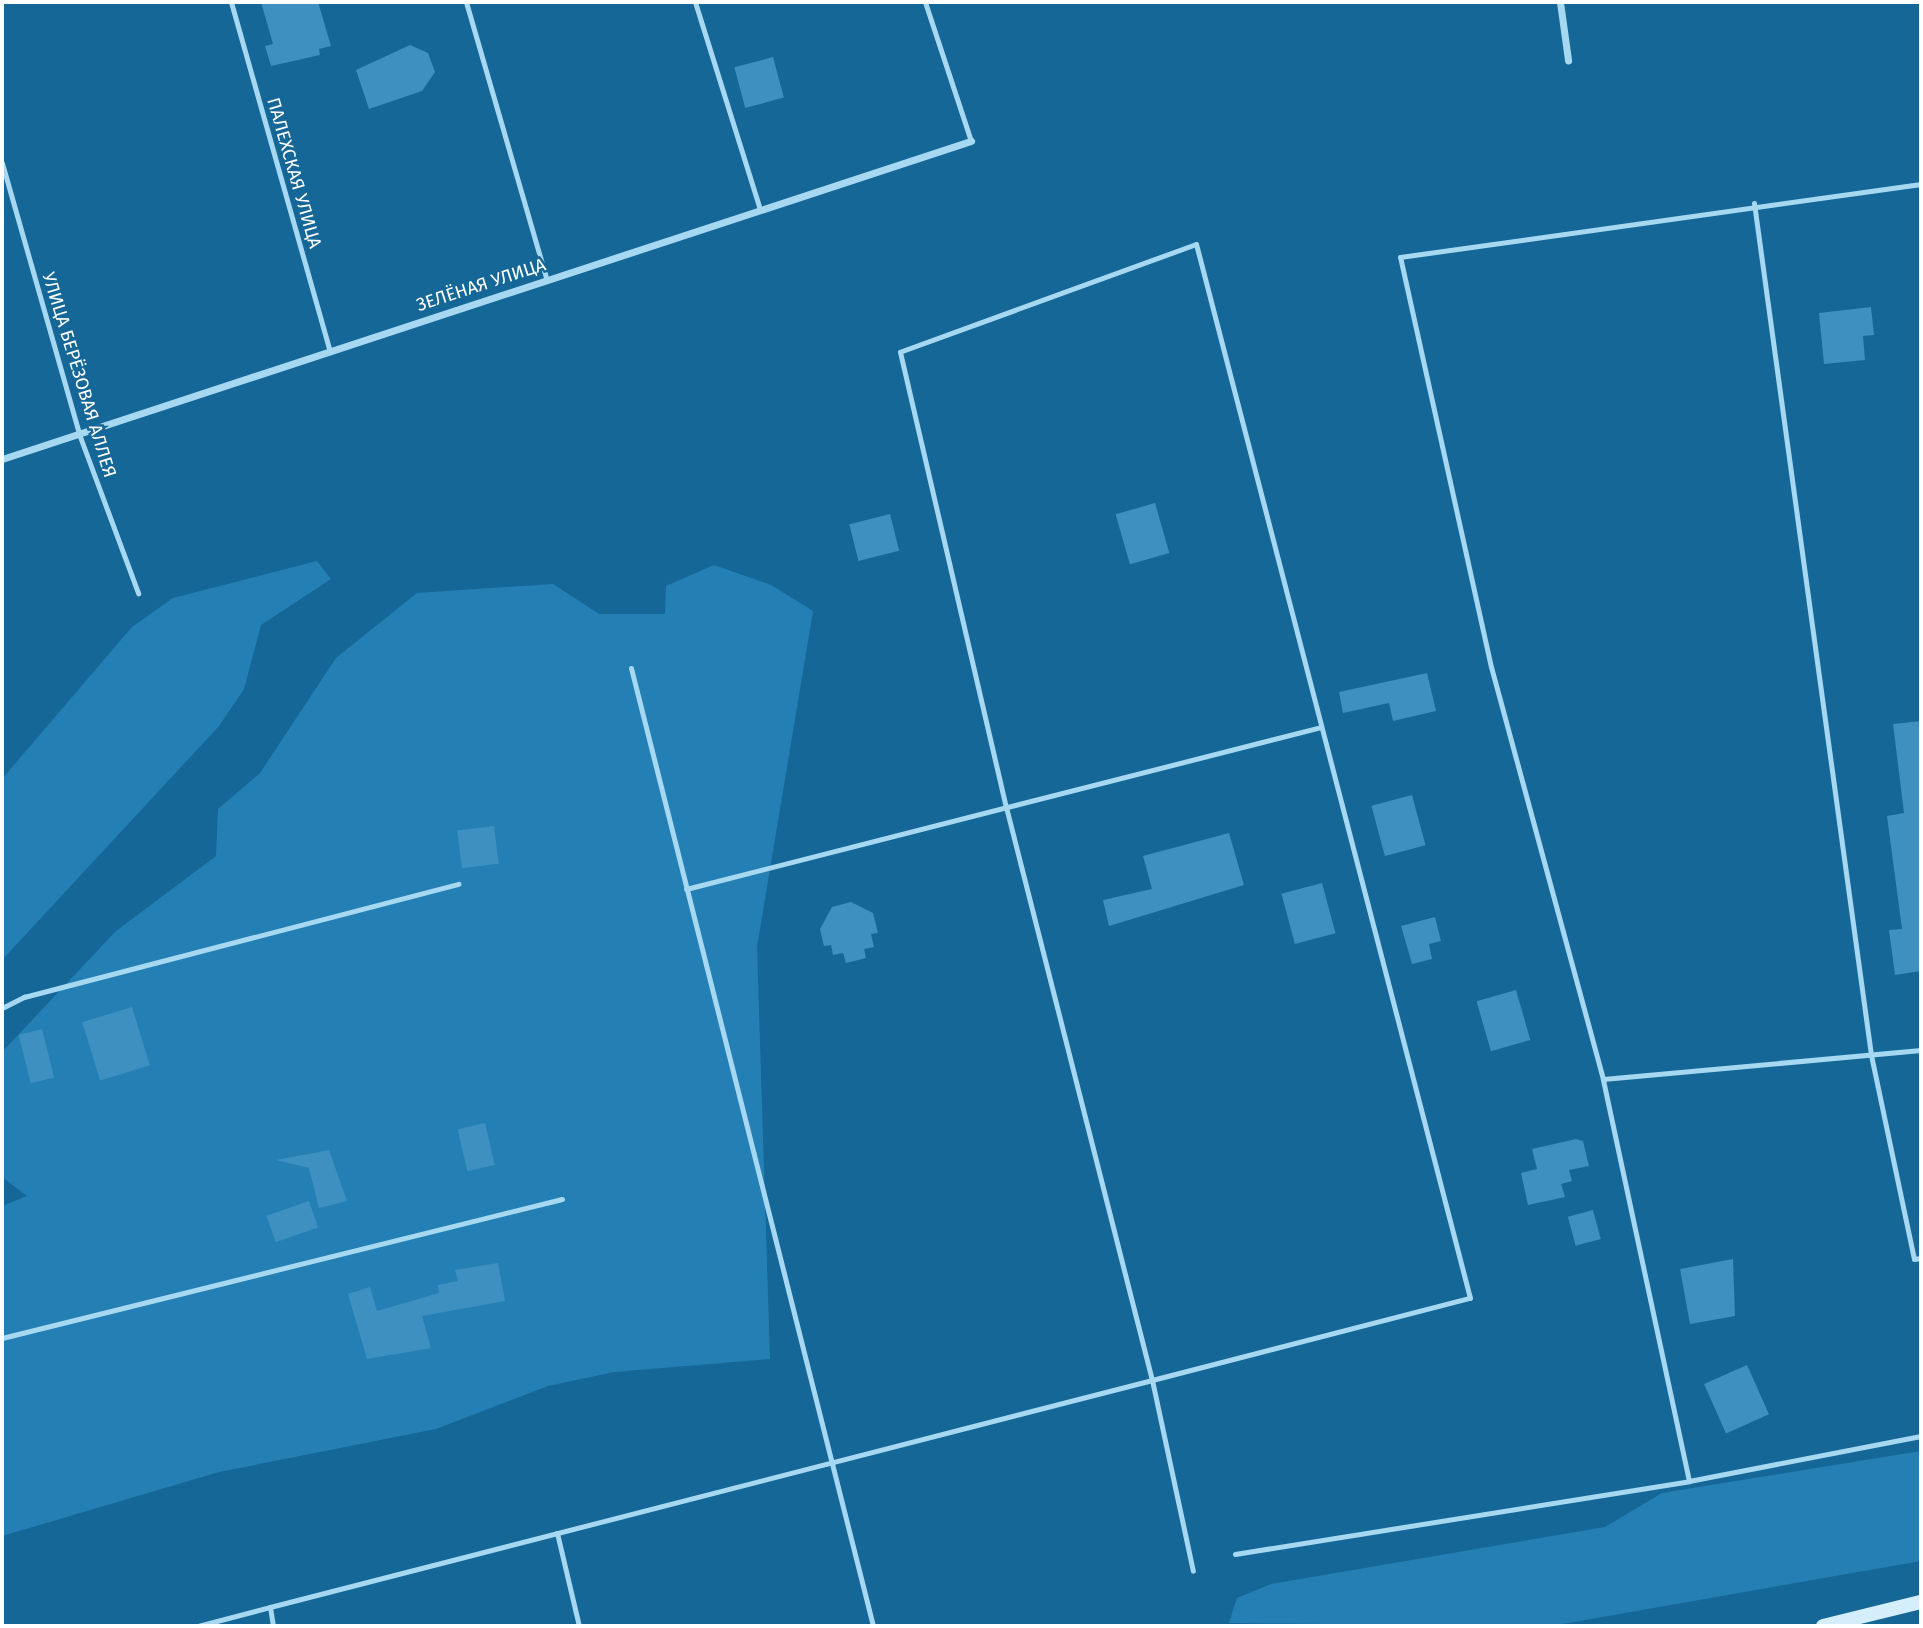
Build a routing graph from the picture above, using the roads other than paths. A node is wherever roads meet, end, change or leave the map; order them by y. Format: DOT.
graph roads {
  1 [pos="231,2"];
  2 [pos="466,2"];
  3 [pos="695,2"];
  4 [pos="925,2"];
  5 [pos="1560,2"];
  6 [pos="1568,60"];
  7 [pos="971,141"];
  8 [pos="2,163"];
  9 [pos="1921,184"];
  10 [pos="1755,204"];
  11 [pos="760,211"];
  12 [pos="547,280"];
  13 [pos="330,352"];
  14 [pos="79,434"];
  15 [pos="2,459"];
  16 [pos="138,593"];
  17 [pos="631,668"];
  18 [pos="1321,727"];
  19 [pos="1006,807"];
  20 [pos="459,884"];
  21 [pos="687,889"];
  22 [pos="2,1008"];
  23 [pos="1921,1050"];
  24 [pos="1871,1055"];
  25 [pos="1603,1079"];
  26 [pos="562,1199"];
  27 [pos="1921,1258"];
  28 [pos="2,1338"];
  29 [pos="1152,1380"];
  30 [pos="1921,1436"];
  31 [pos="832,1462"];
  32 [pos="1689,1481"];
  33 [pos="556,1533"];
  34 [pos="1236,1553"];
  35 [pos="1194,1571"];
  36 [pos="1921,1602"];
  37 [pos="270,1607"];
  38 [pos="198,1626"];
  39 [pos="273,1626"];
  40 [pos="579,1626"];
  41 [pos="873,1626"];
  42 [pos="1823,1626"];
  1 -- 13 [label="lane, ПАЛЕХСКАЯ УЛИЦА"];
  2 -- 12 [label="lane"];
  3 -- 11 [label="lane"];
  4 -- 7 [label="lane"];
  5 -- 6 [label="street"];
  7 -- 11 [label="street, ЗЕЛЁНАЯ УЛИЦА"];
  8 -- 14 [label="lane, УЛИЦА БЕРЁЗОВАЯ АЛЛЕЯ"];
  9 -- 10 [label="lane"];
  10 -- 24 [label="lane"];
  10 -- 25 [label="lane"];
  11 -- 12 [label="street, ЗЕЛЁНАЯ УЛИЦА"];
  12 -- 13 [label="street, ЗЕЛЁНАЯ УЛИЦА"];
  13 -- 14 [label="street, ЗЕЛЁНАЯ УЛИЦА"];
  14 -- 15 [label="street, ЗЕЛЁНАЯ УЛИЦА"];
  14 -- 16 [label="lane, УЛИЦА БЕРЁЗОВАЯ АЛЛЕЯ"];
  17 -- 21 [label="lane"];
  18 -- 19 [label="lane"];
  18 -- 19 [label="lane"];
  18 -- 29 [label="lane"];
  19 -- 21 [label="lane"];
  19 -- 29 [label="lane"];
  20 -- 22 [label="lane"];
  21 -- 31 [label="lane"];
  23 -- 24 [label="lane"];
  24 -- 25 [label="lane"];
  24 -- 27 [label="lane"];
  25 -- 32 [label="lane"];
  26 -- 28 [label="lane"];
  29 -- 31 [label="lane"];
  29 -- 35 [label="lane"];
  30 -- 32 [label="lane"];
  31 -- 33 [label="lane"];
  31 -- 41 [label="lane"];
  32 -- 34 [label="lane"];
  33 -- 37 [label="lane"];
  33 -- 40 [label="lane"];
  36 -- 42 [label="main road"];
  37 -- 38 [label="lane"];
  37 -- 39 [label="lane"];
}
